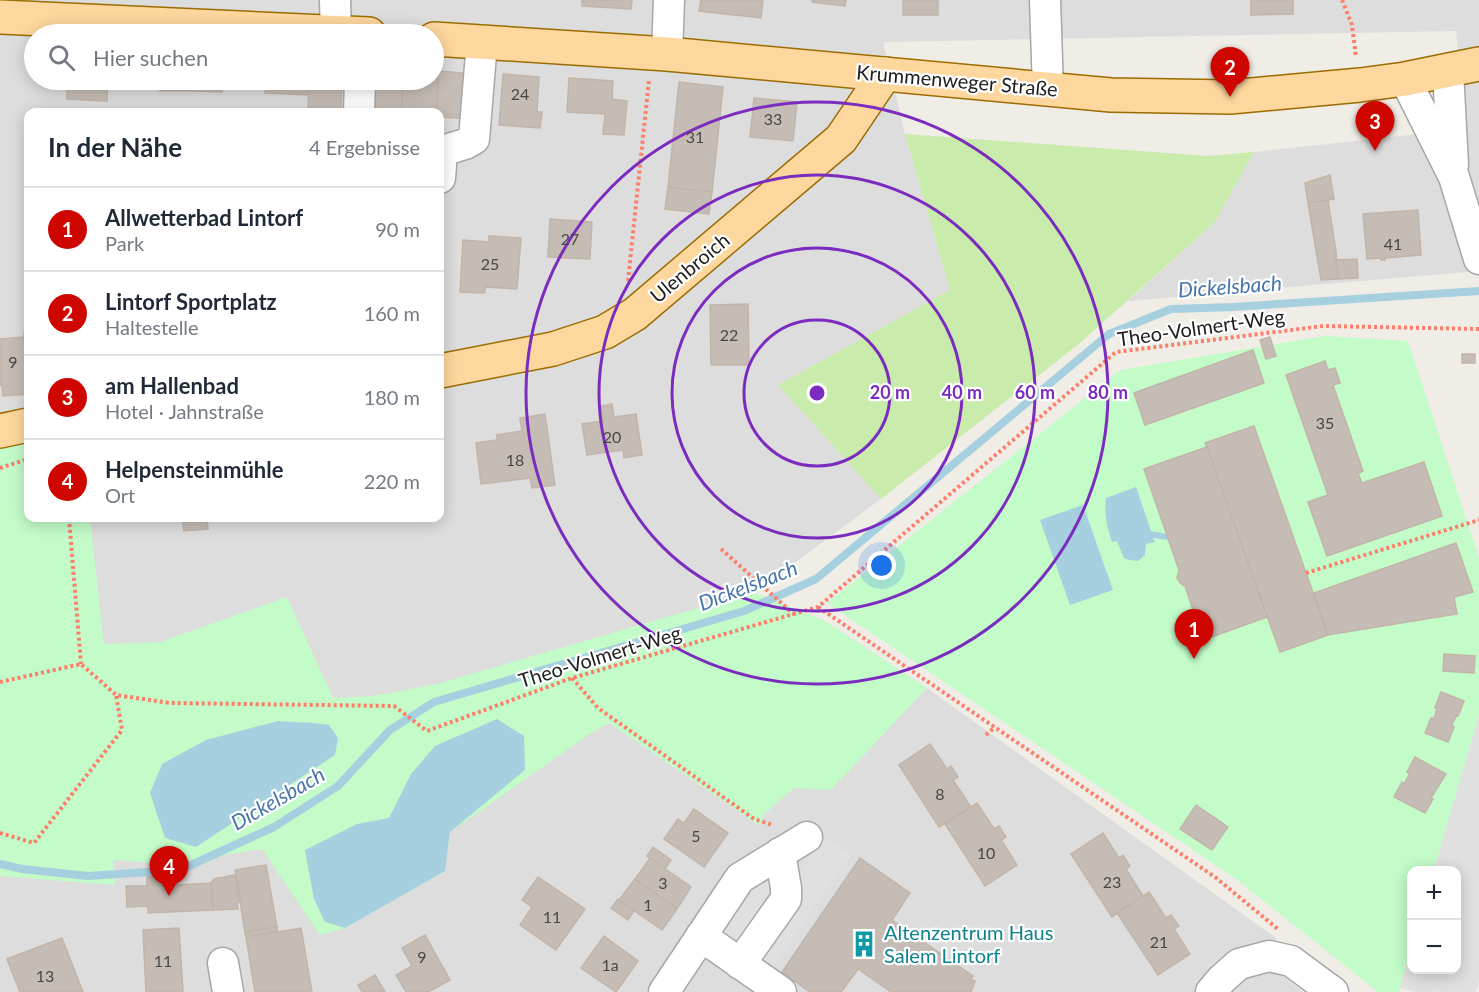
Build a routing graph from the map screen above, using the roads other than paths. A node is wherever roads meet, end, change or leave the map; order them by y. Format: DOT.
graph roads {
  1 [pos="334,0"];
  2 [pos="669,0"];
  3 [pos="1046,0"];
  4 [pos="0,17"];
  5 [pos="145,24"];
  6 [pos="347,24"];
  7 [pos="444,40"];
  8 [pos="482,42"];
  9 [pos="660,54"];
  10 [pos="1464,67"];
  11 [pos="885,74"];
  12 [pos="1405,79"];
  13 [pos="359,90"];
  14 [pos="1048,90"];
  15 [pos="358,108"];
  16 [pos="444,150"];
  17 [pos="1454,177"];
  18 [pos="1479,259"];
  19 [pos="444,370"];
  20 [pos="24,426"];
  21 [pos="0,431"];
  22 [pos="807,837"];
  23 [pos="780,853"];
  24 [pos="701,936"];
  25 [pos="223,963"];
  26 [pos="740,964"];
  27 [pos="228,992"];
  28 [pos="664,992"];
  29 [pos="782,992"];
  30 [pos="1211,992"];
  31 [pos="1333,992"];
  1 -- 6 [label="street"];
  2 -- 9 [label="street"];
  3 -- 14 [label="street"];
  4 -- 5 [label="main road"];
  7 -- 8 [label="main road, Krummenweger Straße"];
  8 -- 9 [label="main road, Krummenweger Straße"];
  8 -- 16 [label="street"];
  9 -- 11 [label="main road, Krummenweger Straße"];
  10 -- 12 [label="main road, Krummenweger Straße"];
  10 -- 17 [label="street"];
  11 -- 14 [label="main road, Krummenweger Straße"];
  11 -- 19 [label="main road, Ulenbroich"];
  12 -- 14 [label="main road, Krummenweger Straße"];
  12 -- 17 [label="street"];
  13 -- 15 [label="street"];
  17 -- 18 [label="street"];
  20 -- 21 [label="main road"];
  22 -- 23 [label="street"];
  23 -- 24 [label="street"];
  23 -- 26 [label="street"];
  24 -- 26 [label="street"];
  24 -- 28 [label="street"];
  25 -- 27 [label="street"];
  26 -- 29 [label="street"];
  30 -- 31 [label="street"];
}
